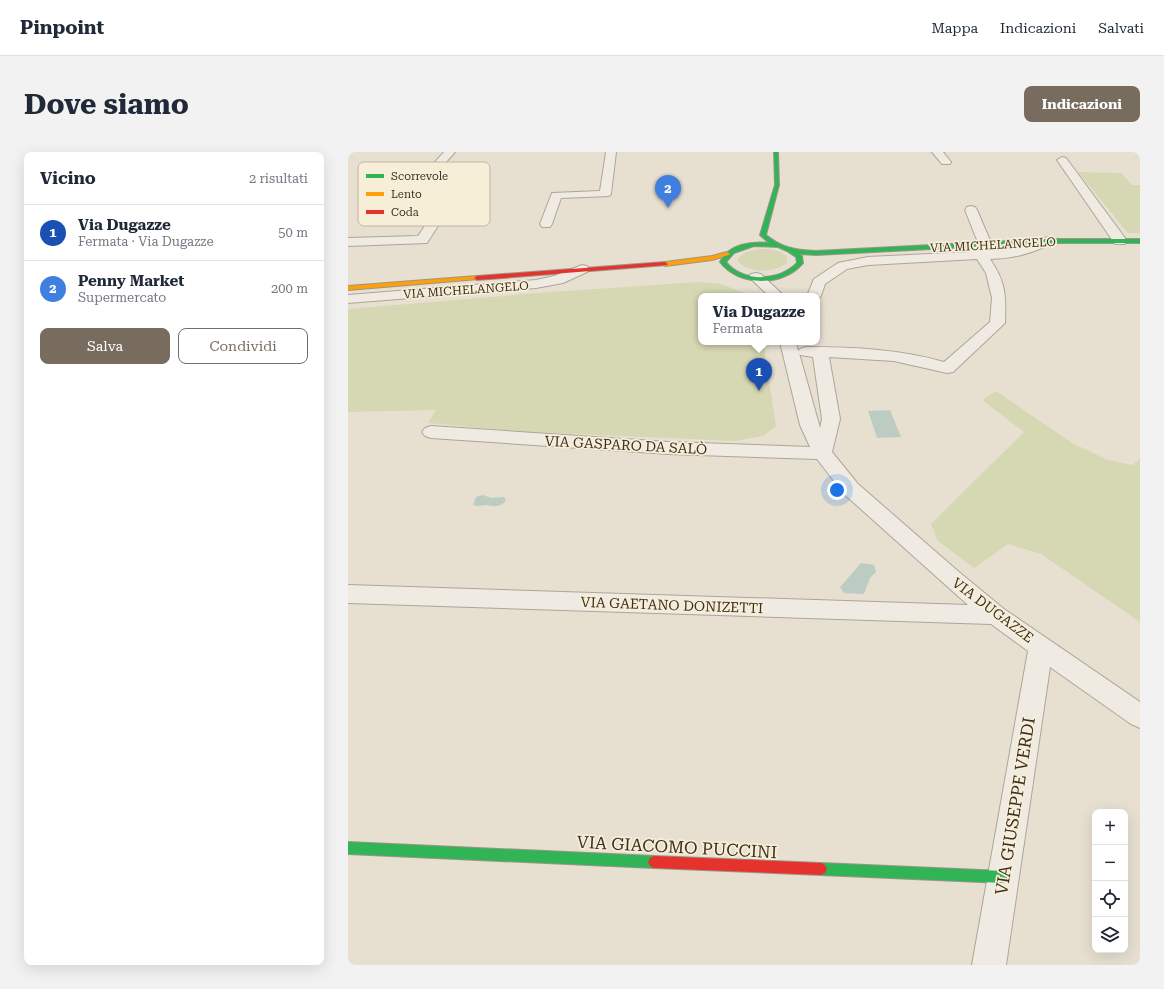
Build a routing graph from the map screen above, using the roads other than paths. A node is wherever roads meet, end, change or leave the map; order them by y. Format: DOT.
graph roads {
  1 [pos="450,152"];
  2 [pos="611,152"];
  3 [pos="776,152"];
  4 [pos="937,152"];
  5 [pos="1062,160"];
  6 [pos="440,162"];
  7 [pos="946,162"];
  8 [pos="971,210"];
  9 [pos="765,223"];
  10 [pos="546,224"];
  11 [pos="431,226"];
  12 [pos="1045,241"];
  13 [pos="1120,241"];
  14 [pos="1140,241"];
  15 [pos="348,242"];
  16 [pos="775,245"];
  17 [pos="744,246"];
  18 [pos="980,248"];
  19 [pos="796,252"];
  20 [pos="847,252"];
  21 [pos="727,254"];
  22 [pos="674,263"];
  23 [pos="800,263"];
  24 [pos="727,267"];
  25 [pos="582,269"];
  26 [pos="785,274"];
  27 [pos="756,277"];
  28 [pos="348,288"];
  29 [pos="774,293"];
  30 [pos="784,293"];
  31 [pos="815,293"];
  32 [pos="348,299"];
  33 [pos="790,347"];
  34 [pos="820,352"];
  35 [pos="430,432"];
  36 [pos="822,453"];
  37 [pos="348,594"];
  38 [pos="996,615"];
  39 [pos="1041,647"];
  40 [pos="1140,716"];
  41 [pos="348,848"];
  42 [pos="1004,877"];
  43 [pos="989,965"];
  1 -- 6 [label="street"];
  2 -- 10 [label="street"];
  3 -- 9 [label="street"];
  4 -- 7 [label="street"];
  5 -- 13 [label="street"];
  8 -- 18 [label="street"];
  9 -- 16 [label="street"];
  9 -- 17 [label="street"];
  11 -- 15 [label="street"];
  12 -- 13 [label="street, VIA MICHELANGELO"];
  12 -- 18 [label="street"];
  13 -- 14 [label="street, VIA MICHELANGELO"];
  16 -- 17 [label="street, VIA MICHELANGELO"];
  16 -- 19 [label="street, VIA MICHELANGELO"];
  17 -- 21 [label="street, VIA MICHELANGELO"];
  18 -- 20 [label="street, VIA MICHELANGELO"];
  18 -- 31 [label="street"];
  18 -- 34 [label="street"];
  19 -- 20 [label="street, VIA MICHELANGELO"];
  19 -- 23 [label="street"];
  20 -- 23 [label="street, VIA MICHELANGELO"];
  21 -- 22 [label="street, VIA MICHELANGELO"];
  21 -- 24 [label="street"];
  22 -- 24 [label="street, VIA MICHELANGELO"];
  22 -- 25 [label="street, VIA MICHELANGELO"];
  23 -- 26 [label="street"];
  24 -- 27 [label="street, VIA MICHELANGELO"];
  25 -- 28 [label="street, VIA MICHELANGELO"];
  25 -- 32 [label="street, VIA MICHELANGELO"];
  26 -- 27 [label="street, VIA MICHELANGELO"];
  26 -- 30 [label="street"];
  27 -- 29 [label="street"];
  33 -- 34 [label="street"];
  33 -- 36 [label="street, VIA DUGAZZE"];
  34 -- 36 [label="street"];
  35 -- 36 [label="street, VIA GASPARO DA SALÒ"];
  36 -- 38 [label="street, VIA DUGAZZE"];
  37 -- 38 [label="street, VIA GAETANO DONIZETTI"];
  38 -- 39 [label="street, VIA DUGAZZE"];
  39 -- 40 [label="street, VIA DUGAZZE"];
  39 -- 42 [label="street, VIA GIUSEPPE VERDI"];
  41 -- 42 [label="street, VIA GIACOMO PUCCINI"];
  42 -- 43 [label="street, VIA GIUSEPPE VERDI"];
}
